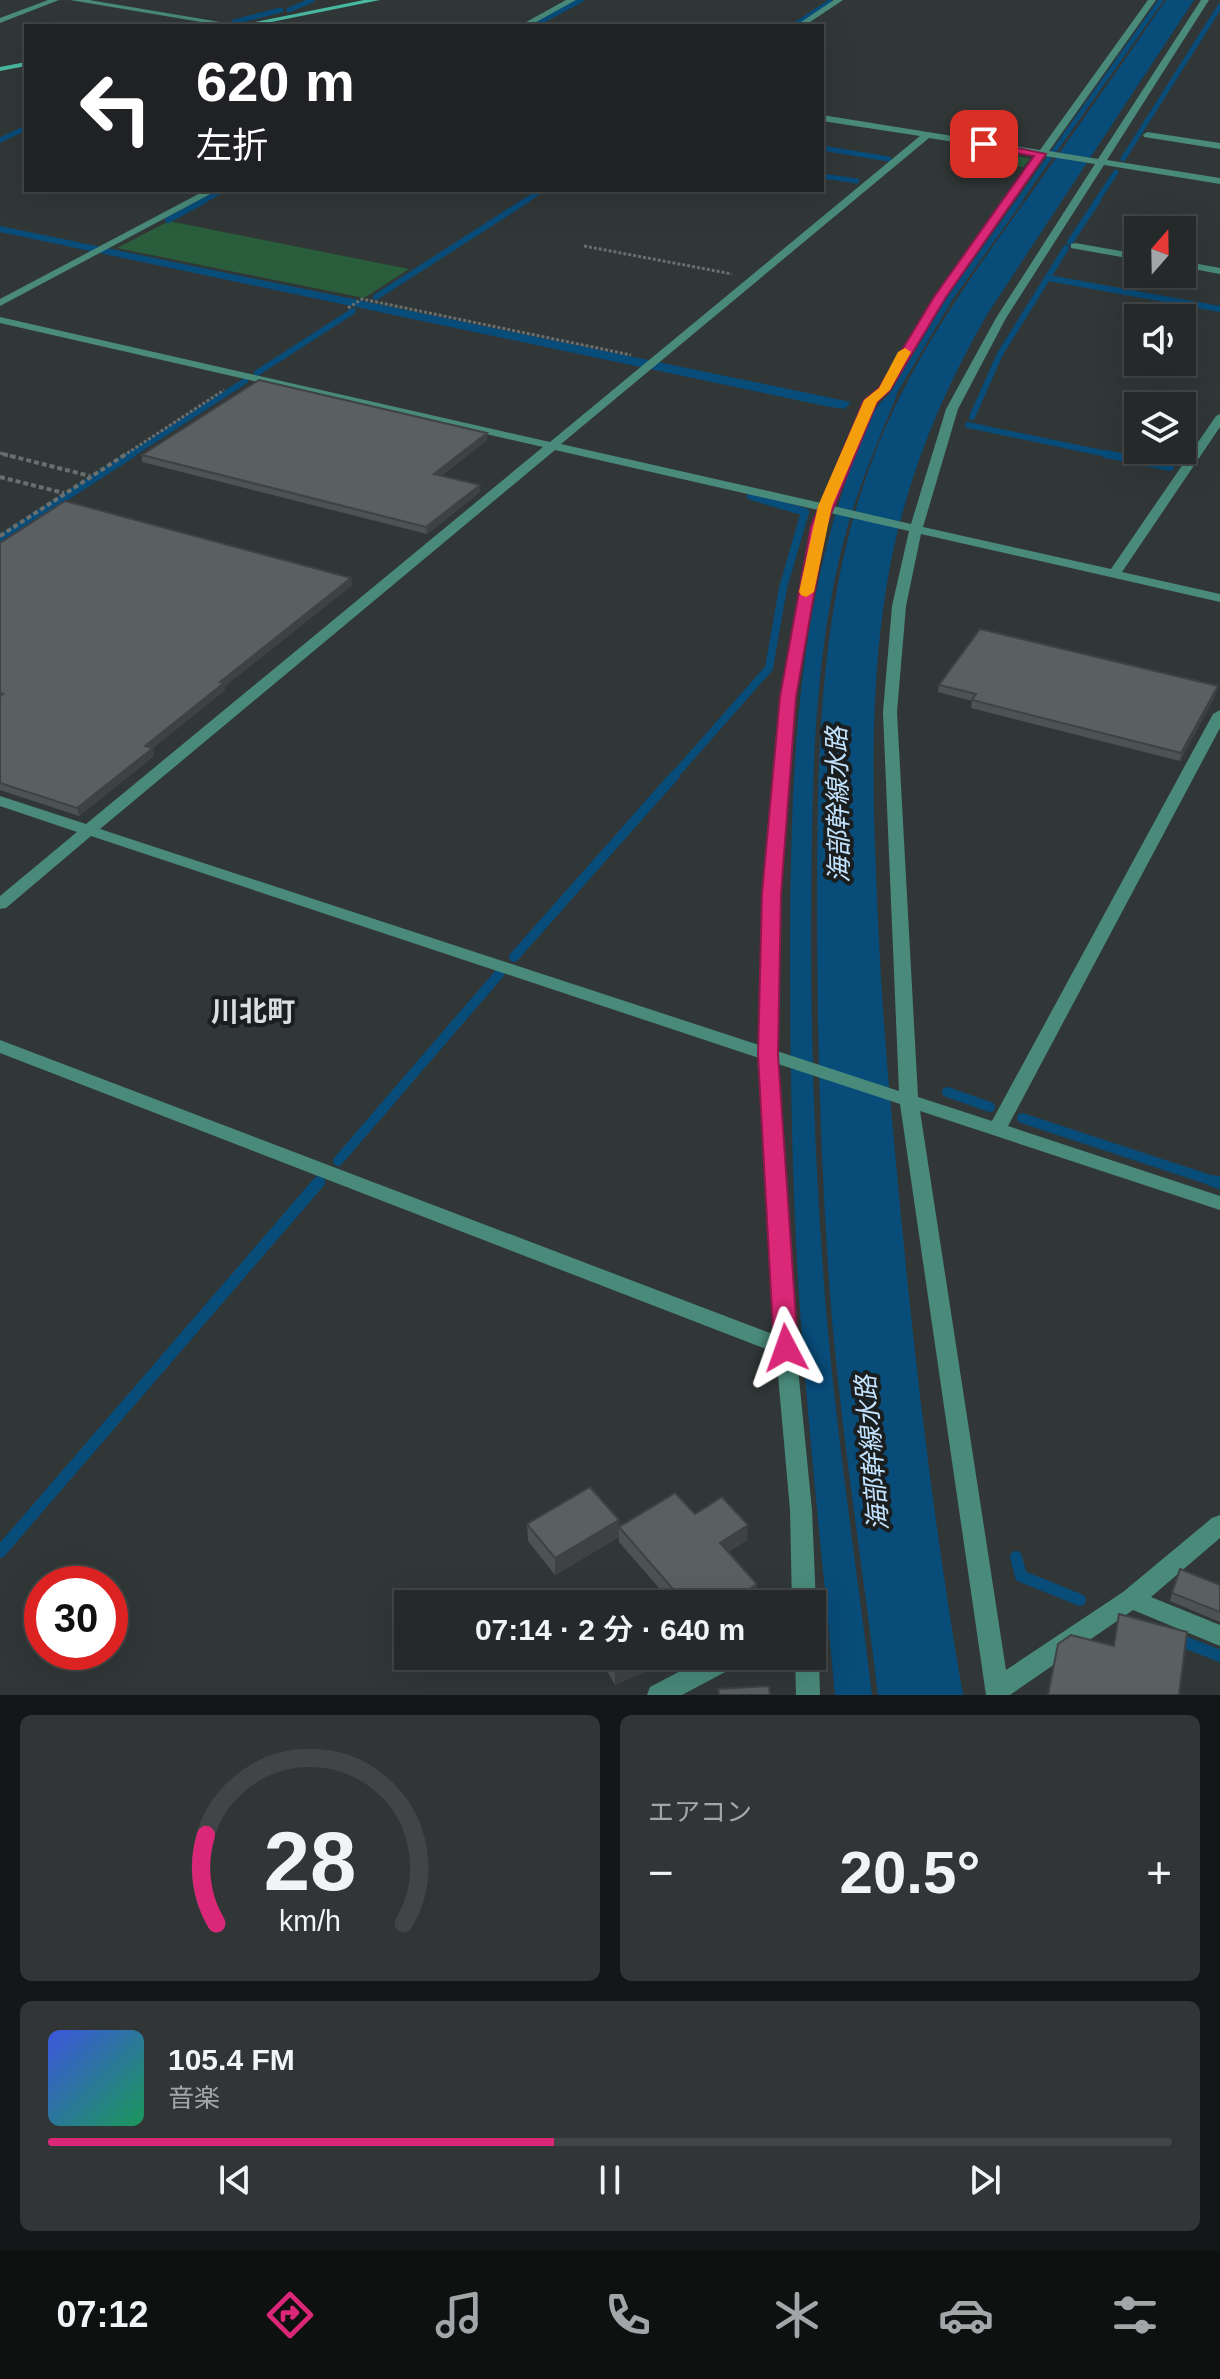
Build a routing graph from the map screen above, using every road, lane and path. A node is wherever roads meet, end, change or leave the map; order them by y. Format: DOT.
graph roads {
  1 [pos="55,0"];
  2 [pos="74,0"];
  3 [pos="376,0"];
  4 [pos="572,0"];
  5 [pos="839,0"];
  6 [pos="1152,0"];
  7 [pos="1205,0"];
  8 [pos="0,21"];
  9 [pos="226,24"];
  10 [pos="250,24"];
  11 [pos="527,24"];
  12 [pos="802,24"];
  13 [pos="24,64"];
  14 [pos="0,69"];
  15 [pos="824,118"];
  16 [pos="927,135"];
  17 [pos="1147,135"];
  18 [pos="1220,146"];
  19 [pos="1043,154"];
  20 [pos="1101,162"];
  21 [pos="1220,181"];
  22 [pos="209,192"];
  23 [pos="584,246"];
  24 [pos="1075,246"];
  25 [pos="1124,255"];
  26 [pos="1196,267"];
  27 [pos="1220,271"];
  28 [pos="754,278"];
  29 [pos="0,303"];
  30 [pos="349,308"];
  31 [pos="0,320"];
  32 [pos="655,360"];
  33 [pos="245,377"];
  34 [pos="1220,418"];
  35 [pos="552,445"];
  36 [pos="0,453"];
  37 [pos="91,476"];
  38 [pos="0,477"];
  39 [pos="65,494"];
  40 [pos="828,507"];
  41 [pos="916,529"];
  42 [pos="0,536"];
  43 [pos="1115,573"];
  44 [pos="1220,598"];
  45 [pos="1220,714"];
  46 [pos="0,801"];
  47 [pos="90,831"];
  48 [pos="0,904"];
  49 [pos="0,1046"];
  50 [pos="775,1057"];
  51 [pos="900,1098"];
  52 [pos="997,1130"];
  53 [pos="1220,1203"];
  54 [pos="786,1348"];
  55 [pos="1220,1525"];
  56 [pos="804,1590"];
  57 [pos="1131,1599"];
  58 [pos="1220,1636"];
  59 [pos="705,1670"];
  60 [pos="807,1670"];
  61 [pos="997,1692"];
  62 [pos="659,1695"];
  63 [pos="808,1695"];
  1 -- 8 [label="street"];
  2 -- 9 [label="street"];
  3 -- 10 [label="main road"];
  4 -- 11 [label="street"];
  5 -- 12 [label="street"];
  6 -- 19 [label="street"];
  7 -- 20 [label="street"];
  13 -- 14 [label="main road"];
  15 -- 16 [label="street"];
  16 -- 19 [label="street"];
  16 -- 28 [label="street"];
  17 -- 18 [label="street"];
  19 -- 20 [label="street"];
  19 -- 40 [label="street"];
  20 -- 21 [label="street"];
  20 -- 41 [label="street"];
  22 -- 29 [label="street"];
  23 -- 28 [label="path"];
  24 -- 25 [label="street"];
  26 -- 27 [label="street"];
  28 -- 32 [label="street"];
  30 -- 32 [label="path"];
  31 -- 33 [label="street"];
  32 -- 35 [label="street"];
  33 -- 35 [label="street"];
  33 -- 37 [label="path"];
  34 -- 43 [label="street"];
  35 -- 40 [label="street"];
  35 -- 47 [label="street"];
  36 -- 37 [label="path"];
  37 -- 39 [label="path"];
  38 -- 39 [label="path"];
  39 -- 42 [label="path"];
  40 -- 41 [label="street"];
  40 -- 50 [label="street"];
  41 -- 43 [label="street"];
  41 -- 51 [label="street"];
  43 -- 44 [label="street"];
  45 -- 52 [label="street"];
  46 -- 47 [label="street"];
  47 -- 48 [label="street"];
  47 -- 50 [label="street"];
  49 -- 54 [label="street"];
  50 -- 51 [label="street"];
  50 -- 54 [label="street"];
  51 -- 52 [label="street"];
  51 -- 61 [label="street"];
  52 -- 53 [label="street"];
  54 -- 56 [label="street"];
  55 -- 57 [label="street"];
  57 -- 58 [label="street"];
  57 -- 61 [label="street"];
  59 -- 62 [label="street"];
  60 -- 63 [label="street"];
}
